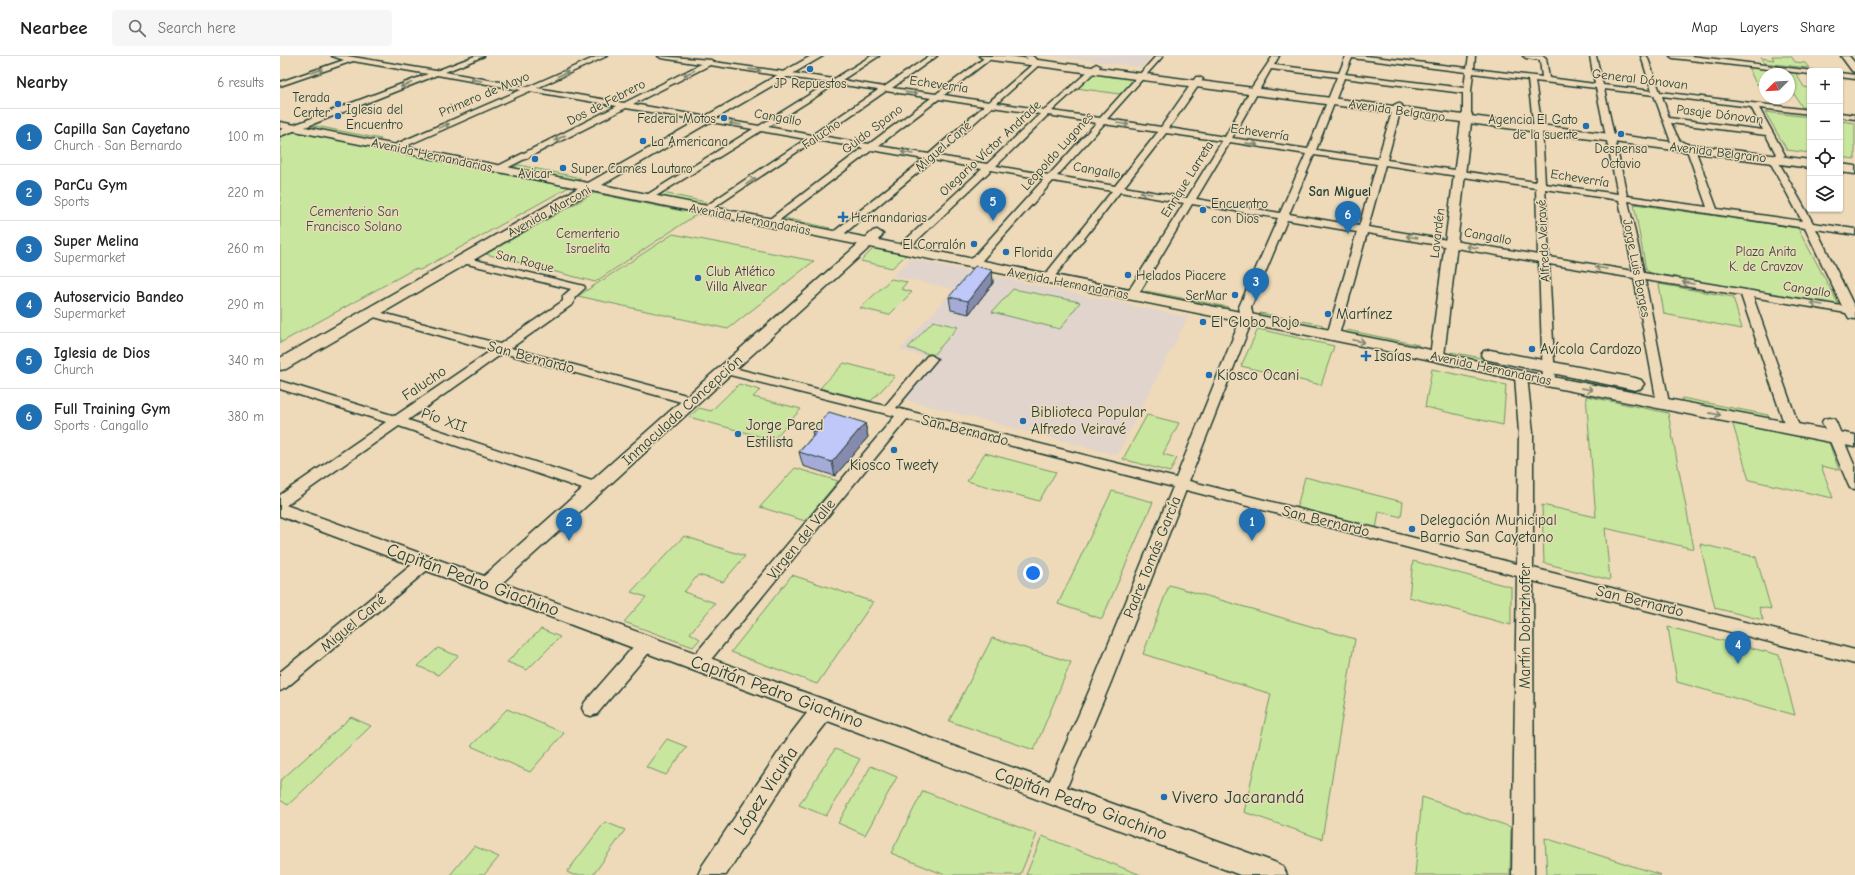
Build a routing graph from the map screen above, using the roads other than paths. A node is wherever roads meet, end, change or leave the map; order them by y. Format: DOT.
graph roads {
  1 [pos="335,56"];
  2 [pos="361,56"];
  3 [pos="481,56"];
  4 [pos="604,56"];
  5 [pos="661,56"];
  6 [pos="724,56"];
  7 [pos="804,56"];
  8 [pos="818,56"];
  9 [pos="876,56"];
  10 [pos="934,56"];
  11 [pos="988,56"];
  12 [pos="1022,56"];
  13 [pos="1027,56"];
  14 [pos="1160,56"];
  15 [pos="1276,56"];
  16 [pos="1349,56"];
  17 [pos="1472,56"];
  18 [pos="1526,56"];
  19 [pos="1593,56"];
  20 [pos="1644,56"];
  21 [pos="1673,56"];
  22 [pos="1845,56"];
  23 [pos="1370,57"];
  24 [pos="352,59"];
  25 [pos="709,63"];
  26 [pos="1038,63"];
  27 [pos="1270,67"];
  28 [pos="1094,68"];
  29 [pos="1855,69"];
  30 [pos="1469,70"];
  31 [pos="1807,72"];
  32 [pos="436,73"];
  33 [pos="781,74"];
  34 [pos="1143,75"];
  35 [pos="1843,75"];
  36 [pos="1341,76"];
  37 [pos="1855,77"];
  38 [pos="1531,78"];
  39 [pos="1546,80"];
  40 [pos="1197,81"];
  41 [pos="835,82"];
  42 [pos="280,84"];
  43 [pos="1598,86"];
  44 [pos="529,89"];
  45 [pos="886,89"];
  46 [pos="1255,89"];
  47 [pos="1466,91"];
  48 [pos="1657,93"];
  49 [pos="936,96"];
  50 [pos="1331,99"];
  51 [pos="990,104"];
  52 [pos="627,105"];
  53 [pos="1754,106"];
  54 [pos="1397,108"];
  55 [pos="1807,112"];
  56 [pos="1046,113"];
  57 [pos="1843,115"];
  58 [pos="280,116"];
  59 [pos="698,117"];
  60 [pos="1466,117"];
  61 [pos="1855,117"];
  62 [pos="710,119"];
  63 [pos="1666,120"];
  64 [pos="1103,121"];
  65 [pos="310,122"];
  66 [pos="280,125"];
  67 [pos="1537,126"];
  68 [pos="294,128"];
  69 [pos="761,128"];
  70 [pos="1163,130"];
  71 [pos="280,133"];
  72 [pos="1770,133"];
  73 [pos="1610,135"];
  74 [pos="815,137"];
  75 [pos="1227,140"];
  76 [pos="1675,142"];
  77 [pos="402,144"];
  78 [pos="871,147"];
  79 [pos="1691,149"];
  80 [pos="1311,152"];
  81 [pos="931,157"];
  82 [pos="1777,157"];
  83 [pos="1807,159"];
  84 [pos="512,162"];
  85 [pos="1382,162"];
  86 [pos="1807,163"];
  87 [pos="1843,163"];
  88 [pos="1855,165"];
  89 [pos="989,166"];
  90 [pos="1843,168"];
  91 [pos="499,169"];
  92 [pos="1855,170"];
  93 [pos="1460,174"];
  94 [pos="1052,176"];
  95 [pos="592,182"];
  96 [pos="1540,186"];
  97 [pos="1118,189"];
  98 [pos="654,195"];
  99 [pos="1623,198"];
  100 [pos="1190,200"];
  101 [pos="712,206"];
  102 [pos="1713,210"];
  103 [pos="1285,216"];
  104 [pos="775,219"];
  105 [pos="1810,225"];
  106 [pos="1364,229"];
  107 [pos="840,232"];
  108 [pos="1855,232"];
  109 [pos="873,238"];
  110 [pos="1450,243"];
  111 [pos="906,245"];
  112 [pos="1544,259"];
  113 [pos="463,260"];
  114 [pos="978,260"];
  115 [pos="1052,274"];
  116 [pos="1639,274"];
  117 [pos="580,288"];
  118 [pos="1135,290"];
  119 [pos="1746,293"];
  120 [pos="370,313"];
  121 [pos="1246,313"];
  122 [pos="1854,313"];
  123 [pos="1334,330"];
  124 [pos="502,350"];
  125 [pos="1437,351"];
  126 [pos="280,354"];
  127 [pos="931,359"];
  128 [pos="280,365"];
  129 [pos="1510,369"];
  130 [pos="726,370"];
  131 [pos="1549,374"];
  132 [pos="280,385"];
  133 [pos="1662,396"];
  134 [pos="692,401"];
  135 [pos="888,410"];
  136 [pos="904,414"];
  137 [pos="397,421"];
  138 [pos="1790,422"];
  139 [pos="1855,428"];
  140 [pos="1832,430"];
  141 [pos="1855,441"];
  142 [pos="1181,484"];
  143 [pos="1855,484"];
  144 [pos="596,488"];
  145 [pos="280,502"];
  146 [pos="280,509"];
  147 [pos="425,563"];
  148 [pos="1525,572"];
  149 [pos="487,585"];
  150 [pos="646,644"];
  151 [pos="1855,657"];
  152 [pos="698,663"];
  153 [pos="280,683"];
  154 [pos="591,708"];
  155 [pos="824,709"];
  156 [pos="1054,794"];
  157 [pos="711,875"];
  158 [pos="1274,875"];
  159 [pos="1523,875"];
  1 -- 24 [label="street, Cangallo"];
  2 -- 24 [label="street"];
  3 -- 32 [label="street"];
  44 -- 4 [label="street, Primero de Mayo, one-way"];
  5 -- 25 [label="street, Echeverría"];
  6 -- 25 [label="street, Dos de Febrero"];
  7 -- 33 [label="main road, Avenida Marconi"];
  8 -- 33 [label="main road, Avenida Marconi"];
  9 -- 41 [label="street"];
  10 -- 45 [label="street, Falucho"];
  11 -- 26 [label="main road, Avenida Belgrano"];
  11 -- 49 [label="street, Guido Spano"];
  12 -- 13 [label="main road, Avenida Belgrano"];
  13 -- 26 [label="street"];
  13 -- 28 [label="main road, Avenida Belgrano"];
  14 -- 34 [label="street, Leopoldo Lugones"];
  15 -- 27 [label="street, Enrique Larreta"];
  16 -- 23 [label="street, General Dónovan"];
  16 -- 36 [label="street, Padre Tomás García"];
  17 -- 30 [label="street"];
  18 -- 39 [label="street"];
  19 -- 43 [label="street, Jorge Luis Borges"];
  20 -- 48 [label="street"];
  21 -- 31 [label="street"];
  22 -- 29 [label="street"];
  23 -- 30 [label="street, General Dónovan"];
  24 -- 32 [label="street, Cangallo"];
  42 -- 24 [label="street, one-way"];
  25 -- 33 [label="street, Echeverría, one-way"];
  25 -- 52 [label="street, Dos de Febrero, one-way"];
  26 -- 28 [label="main road, Avenida Belgrano"];
  26 -- 51 [label="street, Miguel Cané"];
  27 -- 36 [label="street"];
  27 -- 46 [label="street, Enrique Larreta"];
  28 -- 34 [label="main road, Avenida Belgrano"];
  28 -- 56 [label="street, Olegario Víctor Andrade"];
  30 -- 38 [label="street, General Dónovan"];
  30 -- 47 [label="street"];
  44 -- 32 [label="street, Cangallo, one-way"];
  32 -- 65 [label="street, one-way"];
  33 -- 41 [label="street, Echeverría"];
  33 -- 59 [label="main road, Avenida Marconi"];
  33 -- 62 [label="main road, Avenida Marconi"];
  34 -- 40 [label="main road, Avenida Belgrano"];
  34 -- 64 [label="street, Leopoldo Lugones"];
  35 -- 37 [label="street"];
  36 -- 47 [label="street"];
  36 -- 50 [label="street, Padre Tomás García"];
  38 -- 39 [label="street, General Dónovan"];
  38 -- 67 [label="street, Alfredo Veiravé"];
  39 -- 43 [label="street, General Dónovan"];
  40 -- 46 [label="main road, Avenida Belgrano"];
  40 -- 70 [label="street"];
  41 -- 45 [label="street, Echeverría"];
  41 -- 69 [label="street"];
  43 -- 48 [label="street, General Dónovan"];
  43 -- 73 [label="street, Jorge Luis Borges"];
  44 -- 52 [label="street, Cangallo"];
  77 -- 44 [label="street, Primero de Mayo, one-way"];
  45 -- 49 [label="street, Echeverría, one-way"];
  45 -- 74 [label="street, Falucho"];
  46 -- 50 [label="main road, Avenida Belgrano"];
  46 -- 75 [label="street, Enrique Larreta"];
  47 -- 60 [label="street"];
  48 -- 53 [label="street, General Dónovan"];
  48 -- 63 [label="street"];
  49 -- 51 [label="street, Echeverría"];
  49 -- 78 [label="street, Guido Spano"];
  50 -- 54 [label="main road, Avenida Belgrano"];
  50 -- 80 [label="street, Padre Tomás García"];
  51 -- 56 [label="street, Echeverría"];
  51 -- 81 [label="street, Miguel Cané"];
  52 -- 59 [label="street, Cangallo"];
  52 -- 84 [label="street, Dos de Febrero, one-way"];
  53 -- 55 [label="street, General Dónovan"];
  53 -- 72 [label="street"];
  54 -- 60 [label="main road, Avenida Belgrano"];
  54 -- 85 [label="street"];
  56 -- 64 [label="street, Echeverría"];
  56 -- 89 [label="street, Olegario Víctor Andrade"];
  57 -- 61 [label="street"];
  58 -- 65 [label="main road, Avenida Hernandarias"];
  59 -- 62 [label="street, Cangallo"];
  59 -- 95 [label="main road, Avenida Marconi"];
  60 -- 67 [label="main road, Avenida Belgrano"];
  60 -- 93 [label="street, Lavardén"];
  69 -- 62 [label="street, Cangallo, one-way"];
  62 -- 95 [label="main road, Avenida Marconi"];
  63 -- 72 [label="street, Pasaje Dónovan"];
  63 -- 76 [label="street"];
  64 -- 70 [label="street, Echeverría, one-way"];
  64 -- 94 [label="street, Leopoldo Lugones"];
  65 -- 68 [label="street"];
  65 -- 77 [label="main road, Avenida Hernandarias"];
  66 -- 68 [label="main road, Avenida Hernandarias"];
  67 -- 73 [label="main road, Avenida Belgrano"];
  67 -- 96 [label="street, Alfredo Veiravé"];
  68 -- 71 [label="street"];
  68 -- 77 [label="main road, Avenida Hernandarias"];
  69 -- 74 [label="street, Cangallo"];
  69 -- 98 [label="street"];
  70 -- 75 [label="street, Echeverría"];
  70 -- 97 [label="street"];
  72 -- 82 [label="street"];
  73 -- 76 [label="main road, Avenida Belgrano"];
  73 -- 79 [label="main road, Avenida Belgrano"];
  73 -- 99 [label="street, Jorge Luis Borges"];
  74 -- 78 [label="street, Cangallo"];
  101 -- 74 [label="street, Falucho, one-way"];
  75 -- 80 [label="street, Echeverría, one-way"];
  75 -- 100 [label="street, Enrique Larreta"];
  76 -- 79 [label="street"];
  76 -- 82 [label="main road, Avenida Belgrano"];
  77 -- 84 [label="main road, Avenida Hernandarias"];
  77 -- 91 [label="main road, Avenida Hernandarias"];
  81 -- 78 [label="street, Cangallo, one-way"];
  78 -- 104 [label="street, Guido Spano"];
  79 -- 82 [label="main road, Avenida Belgrano"];
  79 -- 102 [label="street"];
  80 -- 85 [label="street, Echeverría"];
  80 -- 103 [label="street, Padre Tomás García"];
  81 -- 89 [label="street, Cangallo"];
  81 -- 107 [label="street, Miguel Cané"];
  82 -- 83 [label="main road, Avenida Belgrano"];
  82 -- 86 [label="main road, Avenida Belgrano"];
  82 -- 105 [label="street"];
  84 -- 91 [label="street, Dos de Febrero"];
  84 -- 95 [label="main road, Avenida Hernandarias"];
  85 -- 93 [label="street, Echeverría"];
  85 -- 106 [label="street"];
  87 -- 88 [label="main road"];
  89 -- 94 [label="street, Cangallo"];
  89 -- 111 [label="street, Olegario Víctor Andrade"];
  90 -- 92 [label="main road"];
  91 -- 95 [label="main road, Avenida Hernandarias"];
  93 -- 96 [label="street, Echeverría"];
  93 -- 110 [label="street, Lavardén"];
  94 -- 97 [label="street, Cangallo"];
  94 -- 114 [label="street, Leopoldo Lugones"];
  95 -- 98 [label="main road, Avenida Hernandarias"];
  95 -- 113 [label="main road, Avenida Marconi"];
  95 -- 126 [label="main road, Avenida Marconi"];
  96 -- 99 [label="street, Echeverría"];
  96 -- 112 [label="street, Alfredo Veiravé"];
  100 -- 97 [label="street, Cangallo, one-way"];
  97 -- 115 [label="street"];
  98 -- 101 [label="main road, Avenida Hernandarias"];
  99 -- 102 [label="street, Echeverría"];
  99 -- 116 [label="street, Jorge Luis Borges"];
  100 -- 103 [label="street, Cangallo"];
  100 -- 118 [label="street, Enrique Larreta"];
  101 -- 104 [label="main road, Avenida Hernandarias"];
  102 -- 105 [label="street, Echeverría"];
  103 -- 106 [label="street, Cangallo"];
  103 -- 121 [label="street, Padre Tomás García"];
  104 -- 107 [label="main road, Avenida Hernandarias"];
  105 -- 108 [label="street, Echeverría"];
  105 -- 122 [label="street"];
  110 -- 106 [label="street, Cangallo, one-way"];
  106 -- 123 [label="street"];
  107 -- 109 [label="main road, Avenida Hernandarias"];
  109 -- 111 [label="main road, Avenida Hernandarias"];
  109 -- 130 [label="street, Inmaculada Concepción"];
  112 -- 110 [label="street, Cangallo, one-way"];
  110 -- 125 [label="street, Lavardén"];
  111 -- 114 [label="main road, Avenida Hernandarias"];
  116 -- 112 [label="street, Cangallo, one-way"];
  112 -- 131 [label="street, Alfredo Veiravé"];
  113 -- 117 [label="street, San Roque"];
  113 -- 120 [label="main road, Avenida Marconi"];
  114 -- 115 [label="main road, Avenida Hernandarias"];
  115 -- 118 [label="main road, Avenida Hernandarias"];
  119 -- 116 [label="street, Cangallo, one-way"];
  116 -- 133 [label="street, Jorge Luis Borges"];
  117 -- 124 [label="street, Falucho"];
  118 -- 121 [label="main road, Avenida Hernandarias"];
  122 -- 119 [label="street, Cangallo, one-way"];
  119 -- 138 [label="street"];
  120 -- 124 [label="street, San Bernardo"];
  120 -- 128 [label="main road, Avenida Marconi"];
  121 -- 123 [label="main road, Avenida Hernandarias"];
  121 -- 142 [label="street, Padre Tomás García"];
  123 -- 125 [label="main road, Avenida Hernandarias"];
  124 -- 134 [label="street, San Bernardo"];
  124 -- 137 [label="street, Falucho"];
  125 -- 129 [label="main road, Avenida Hernandarias"];
  127 -- 135 [label="street"];
  129 -- 131 [label="main road, Avenida Hernandarias"];
  129 -- 131 [label="main road, Avenida Hernandarias"];
  129 -- 148 [label="street, Martín Dobrizhoffer"];
  130 -- 134 [label="street, Inmaculada Concepción"];
  130 -- 135 [label="street, San Bernardo"];
  131 -- 133 [label="main road, Avenida Hernandarias"];
  132 -- 137 [label="street, Pío XII"];
  133 -- 138 [label="main road, Avenida Hernandarias"];
  134 -- 144 [label="street, Inmaculada Concepción"];
  135 -- 136 [label="street, San Bernardo"];
  136 -- 142 [label="street, San Bernardo"];
  136 -- 152 [label="street, Virgen del Valle"];
  137 -- 144 [label="street, Pío XII"];
  137 -- 145 [label="street, Falucho"];
  138 -- 140 [label="main road, Avenida Hernandarias"];
  139 -- 140 [label="main road, Avenida Hernandarias"];
  140 -- 141 [label="main road, Avenida Hernandarias"];
  140 -- 143 [label="street"];
  142 -- 148 [label="street, San Bernardo"];
  142 -- 156 [label="street, Padre Tomás García"];
  144 -- 149 [label="street, Inmaculada Concepción"];
  146 -- 147 [label="street, Capitán Pedro Giachino"];
  147 -- 149 [label="street, Capitán Pedro Giachino"];
  147 -- 153 [label="street, Miguel Cané"];
  148 -- 151 [label="street, San Bernardo"];
  148 -- 159 [label="street, Martín Dobrizhoffer"];
  149 -- 150 [label="street, Capitán Pedro Giachino"];
  150 -- 152 [label="street, Capitán Pedro Giachino"];
  150 -- 154 [label="street"];
  152 -- 155 [label="street, Capitán Pedro Giachino"];
  155 -- 156 [label="street, Capitán Pedro Giachino"];
  155 -- 157 [label="street, López Vicuña"];
  156 -- 158 [label="street, Capitán Pedro Giachino"];
}
